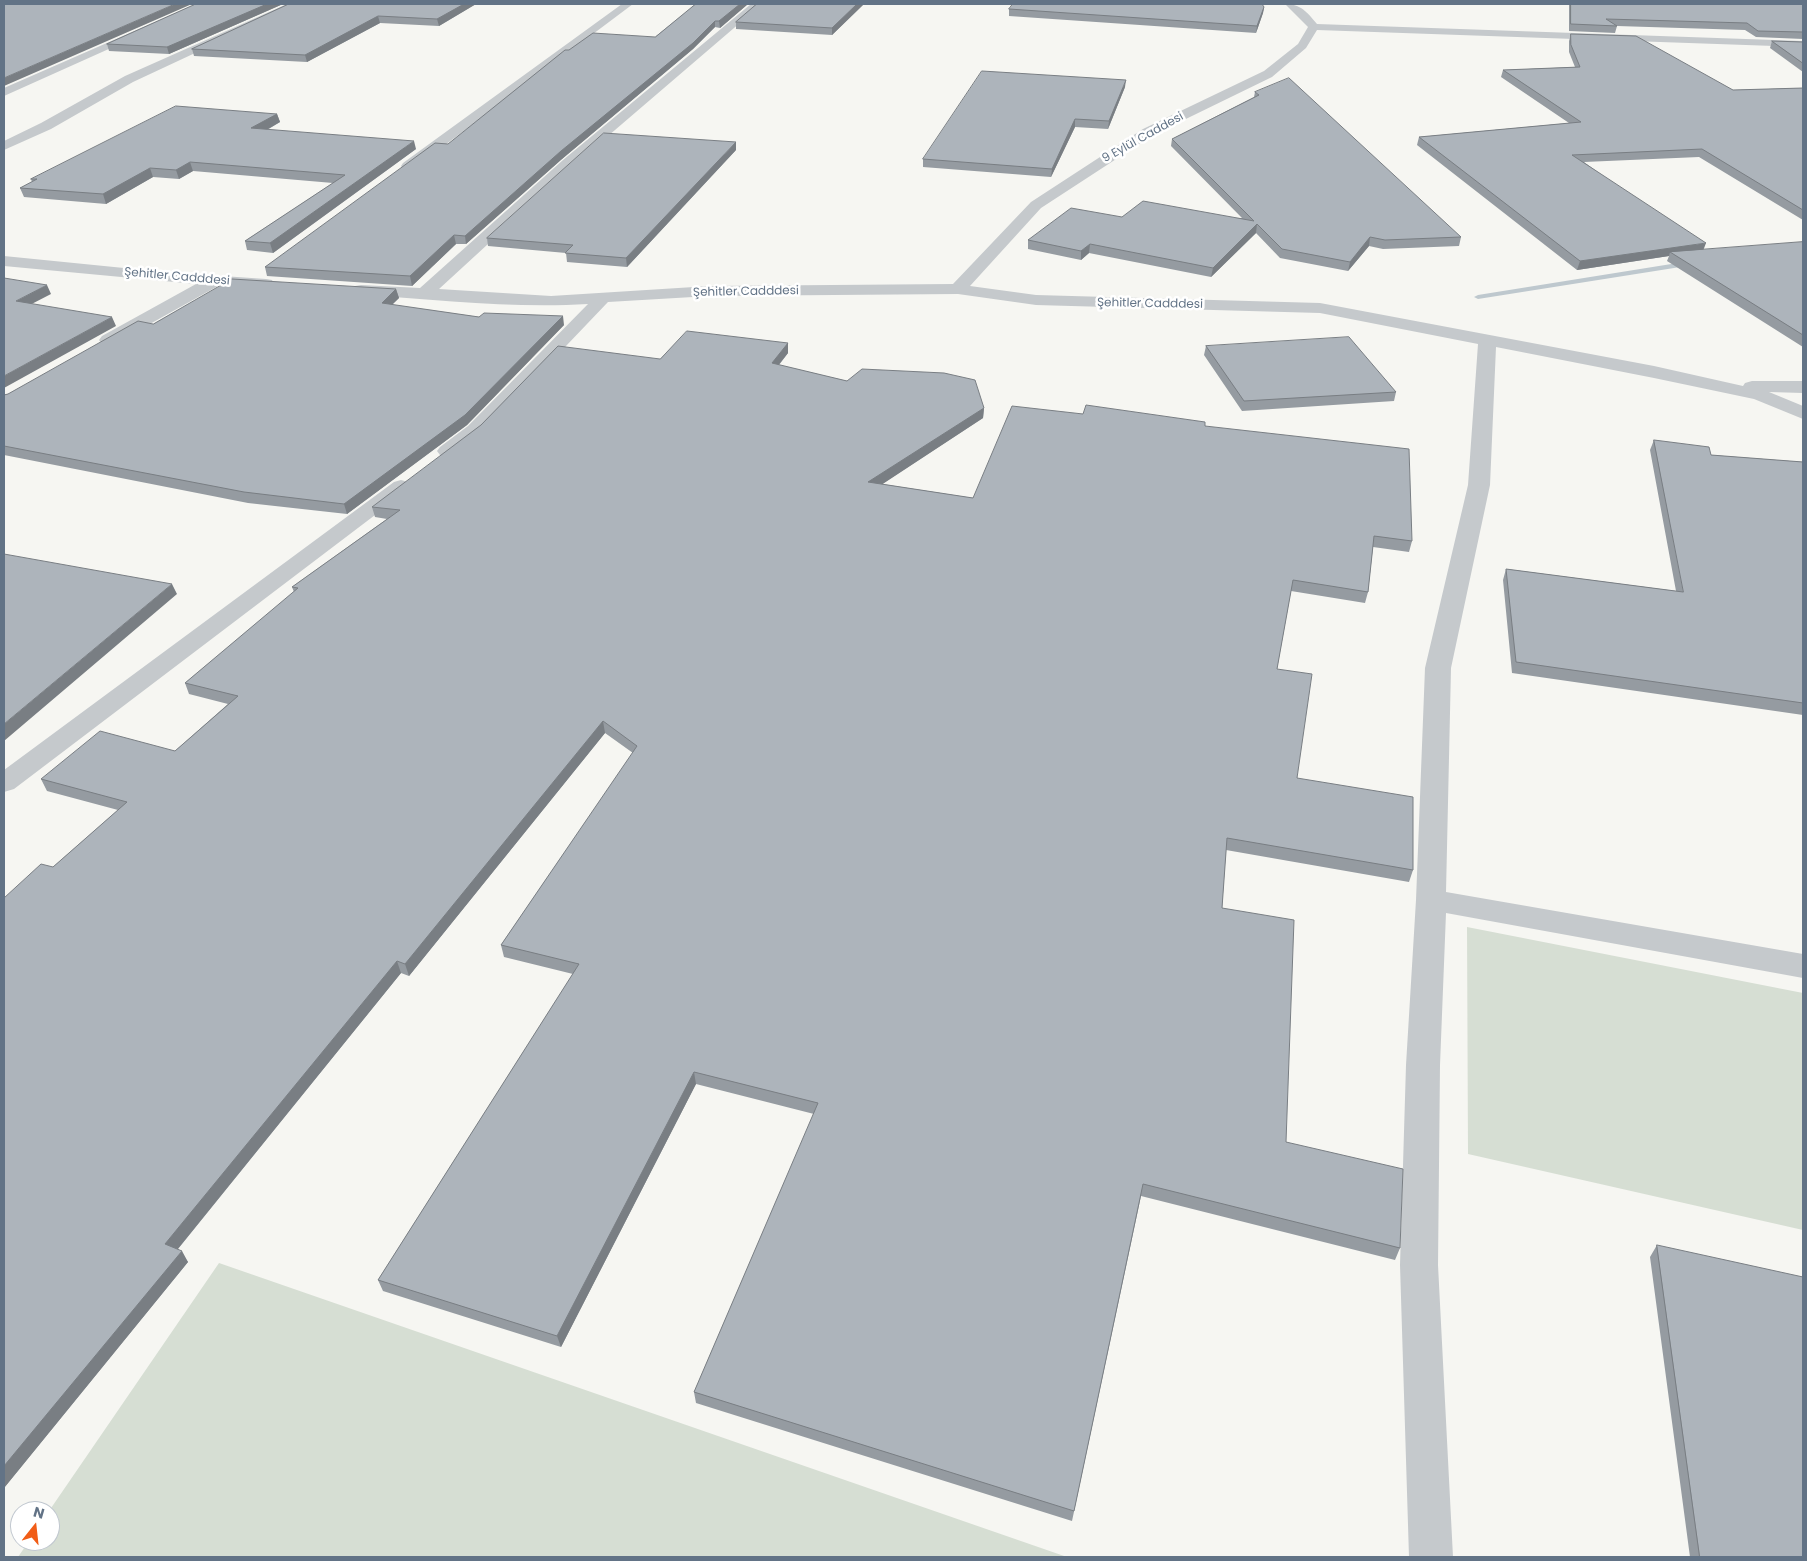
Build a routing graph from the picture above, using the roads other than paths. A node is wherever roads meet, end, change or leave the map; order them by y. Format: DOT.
graph roads {
  1 [pos="204,4"];
  2 [pos="296,4"];
  3 [pos="628,4"];
  4 [pos="757,4"];
  5 [pos="1290,4"];
  6 [pos="1314,27"];
  7 [pos="1803,44"];
  8 [pos="4,92"];
  9 [pos="4,146"];
  10 [pos="401,171"];
  11 [pos="4,261"];
  12 [pos="261,272"];
  13 [pos="216,280"];
  14 [pos="246,282"];
  15 [pos="284,285"];
  16 [pos="342,289"];
  17 [pos="958,289"];
  18 [pos="424,294"];
  19 [pos="602,298"];
  20 [pos="1486,340"];
  21 [pos="97,346"];
  22 [pos="1803,387"];
  23 [pos="1732,389"];
  24 [pos="1803,413"];
  25 [pos="4,783"];
  26 [pos="1431,900"];
  27 [pos="1803,966"];
  28 [pos="1431,1557"];
  1 -- 8 [label="street"];
  2 -- 9 [label="street"];
  3 -- 10 [label="street"];
  4 -- 18 [label="street"];
  5 -- 6 [label="street"];
  6 -- 7 [label="street"];
  6 -- 17 [label="street, 9 Eylül Caddesi"];
  11 -- 13 [label="street, Şehitler Cadddesi"];
  12 -- 14 [label="street"];
  13 -- 14 [label="street, Şehitler Cadddesi"];
  13 -- 21 [label="street"];
  14 -- 15 [label="street, Şehitler Cadddesi"];
  16 -- 18 [label="street, Şehitler Cadddesi"];
  17 -- 19 [label="street, Şehitler Cadddesi"];
  17 -- 20 [label="street, Şehitler Cadddesi"];
  18 -- 19 [label="street, Şehitler Cadddesi"];
  19 -- 25 [label="street"];
  20 -- 23 [label="street, Şehitler Cadddesi"];
  20 -- 26 [label="street"];
  22 -- 23 [label="street"];
  23 -- 24 [label="street"];
  26 -- 27 [label="street"];
  26 -- 28 [label="street"];
}
